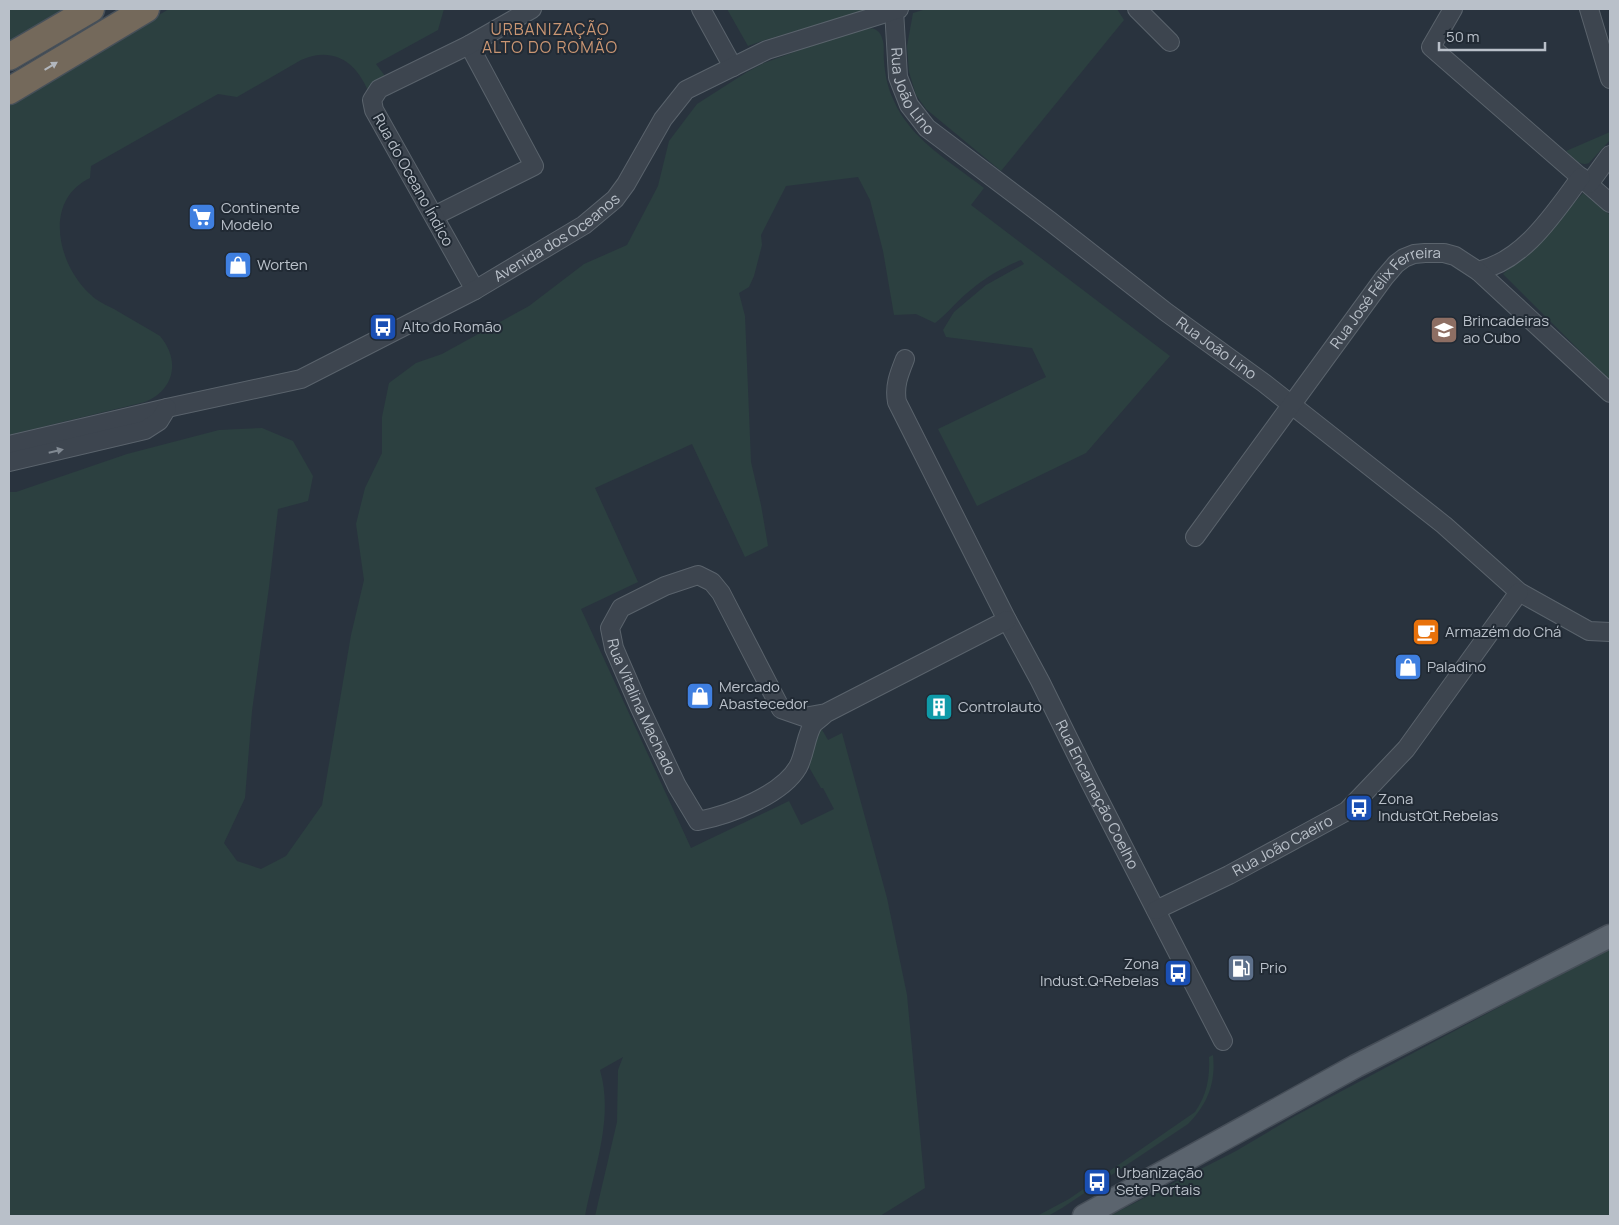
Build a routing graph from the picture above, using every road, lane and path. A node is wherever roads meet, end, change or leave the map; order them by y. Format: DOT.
graph roads {
  1 [pos="91,9"];
  2 [pos="146,9"];
  3 [pos="532,9"];
  4 [pos="701,9"];
  5 [pos="1137,9"];
  6 [pos="1453,9"];
  7 [pos="1589,9"];
  8 [pos="896,10"];
  9 [pos="1170,42"];
  10 [pos="469,45"];
  11 [pos="9,57"];
  12 [pos="733,67"];
  13 [pos="1610,79"];
  14 [pos="9,91"];
  15 [pos="1610,155"];
  16 [pos="1585,180"];
  17 [pos="1610,203"];
  18 [pos="434,216"];
  19 [pos="1478,271"];
  20 [pos="475,290"];
  21 [pos="905,358"];
  22 [pos="1610,393"];
  23 [pos="1292,405"];
  24 [pos="167,408"];
  25 [pos="9,445"];
  26 [pos="9,462"];
  27 [pos="1195,537"];
  28 [pos="1519,592"];
  29 [pos="1006,620"];
  30 [pos="1610,632"];
  31 [pos="826,713"];
  32 [pos="1156,910"];
  33 [pos="1610,936"];
  34 [pos="1224,1041"];
  35 [pos="1084,1216"];
  1 -- 11 [label="highway"];
  14 -- 2 [label="highway, one-way"];
  3 -- 10 [label="street, Rua do Oceano Índico"];
  4 -- 12 [label="street"];
  5 -- 9 [label="street"];
  6 -- 16 [label="street"];
  7 -- 13 [label="street"];
  8 -- 12 [label="street, Avenida dos Oceanos"];
  8 -- 23 [label="street, Rua João Lino"];
  10 -- 18 [label="street, Rua do Oceano Índico"];
  10 -- 18 [label="street"];
  12 -- 20 [label="street, Avenida dos Oceanos"];
  15 -- 16 [label="street"];
  16 -- 17 [label="street"];
  16 -- 19 [label="street"];
  18 -- 20 [label="street, Rua do Oceano Índico"];
  19 -- 22 [label="street, Rua José Félix Ferreira"];
  19 -- 23 [label="street, Rua José Félix Ferreira"];
  20 -- 24 [label="street, Avenida dos Oceanos"];
  21 -- 29 [label="street, Rua Encarnação Coelho"];
  23 -- 27 [label="street, Rua José Félix Ferreira"];
  23 -- 28 [label="street, Rua João Lino"];
  24 -- 25 [label="street, Avenida dos Oceanos"];
  26 -- 24 [label="street, one-way"];
  28 -- 30 [label="street, Rua João Lino"];
  28 -- 32 [label="street, Rua João Caeiro"];
  29 -- 31 [label="street, Rua Vitalina Machado"];
  29 -- 32 [label="street, Rua Encarnação Coelho"];
  31 -- 31 [label="street, Rua Vitalina Machado"];
  32 -- 34 [label="street, Rua Encarnação Coelho"];
  33 -- 35 [label="main road"];
}
